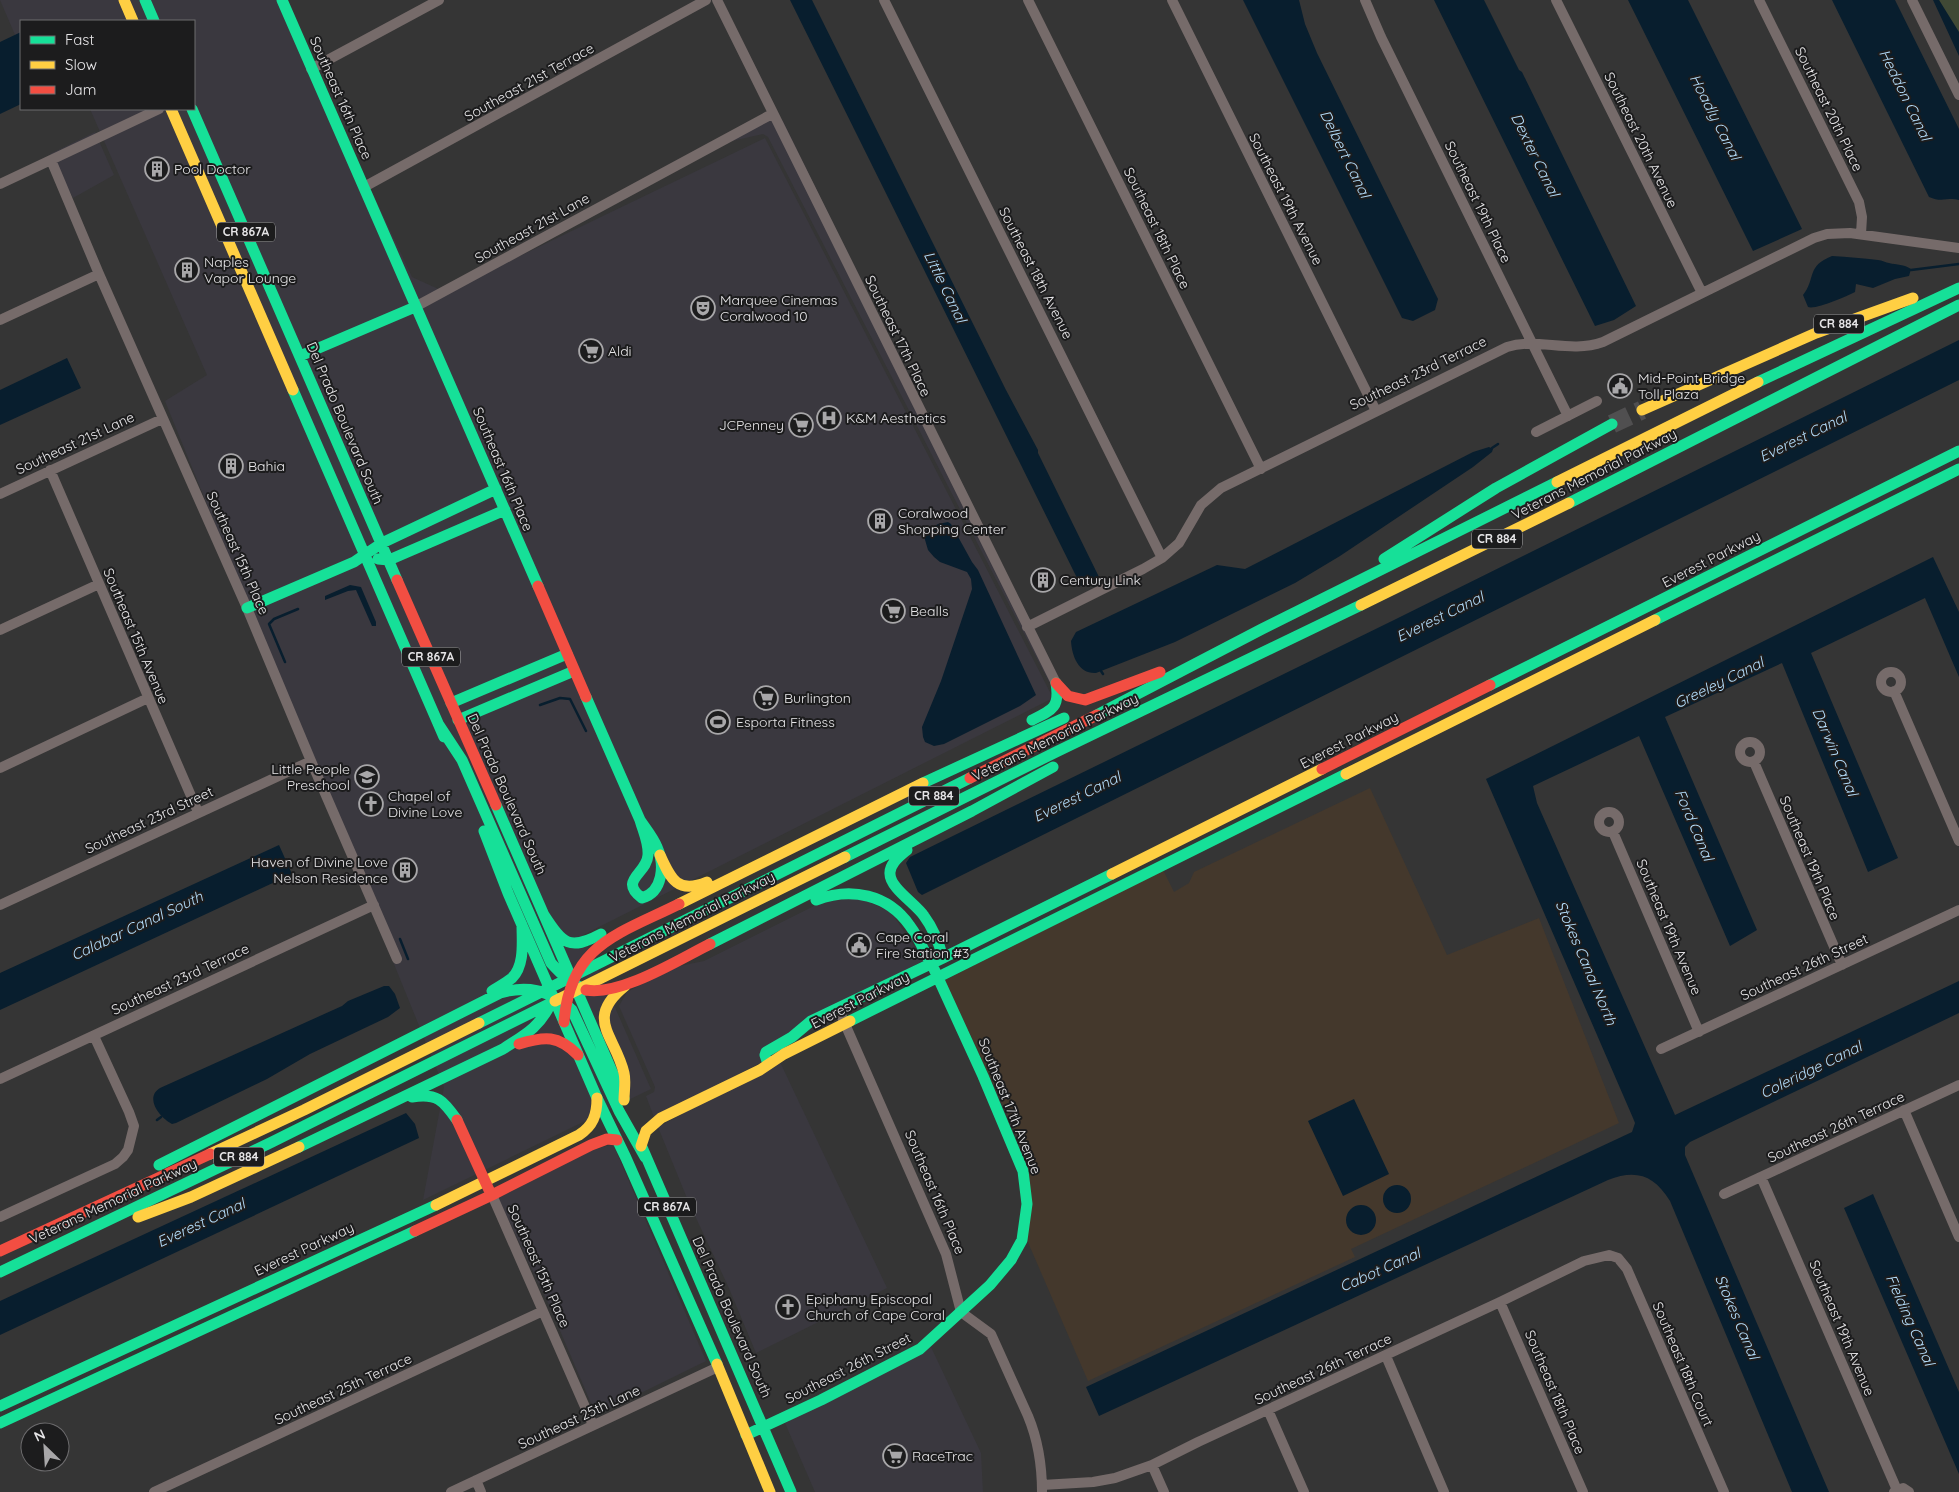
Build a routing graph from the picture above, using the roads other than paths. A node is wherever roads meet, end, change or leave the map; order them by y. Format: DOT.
graph roads {
  1 [pos="124,0"];
  2 [pos="145,0"];
  3 [pos="282,0"];
  4 [pos="439,0"];
  5 [pos="706,0"];
  6 [pos="717,0"];
  7 [pos="884,0"];
  8 [pos="1028,0"];
  9 [pos="1172,0"];
  10 [pos="1366,0"];
  11 [pos="1556,0"];
  12 [pos="1760,0"];
  13 [pos="1912,0"];
  14 [pos="133,20"];
  15 [pos="154,20"];
  16 [pos="311,69"];
  17 [pos="1959,95"];
  18 [pos="157,110"];
  19 [pos="171,110"];
  20 [pos="179,110"];
  21 [pos="192,110"];
  22 [pos="772,114"];
  23 [pos="51,160"];
  24 [pos="0,184"];
  25 [pos="364,187"];
  26 [pos="227,188"];
  27 [pos="1861,234"];
  28 [pos="1959,248"];
  29 [pos="99,274"];
  30 [pos="244,276"];
  31 [pos="1959,282"];
  32 [pos="1959,288"];
  33 [pos="1702,293"];
  34 [pos="1959,305"];
  35 [pos="416,307"];
  36 [pos="0,320"];
  37 [pos="1532,344"];
  38 [pos="300,356"];
  39 [pos="1597,401"];
  40 [pos="1642,410"];
  41 [pos="1376,411"];
  42 [pos="1568,416"];
  43 [pos="162,419"];
  44 [pos="1612,424"];
  45 [pos="1536,432"];
  46 [pos="1959,451"];
  47 [pos="1261,468"];
  48 [pos="1959,469"];
  49 [pos="50,470"];
  50 [pos="496,489"];
  51 [pos="0,494"];
  52 [pos="505,510"];
  53 [pos="382,543"];
  54 [pos="365,556"];
  55 [pos="1162,558"];
  56 [pos="389,560"];
  57 [pos="99,584"];
  58 [pos="247,608"];
  59 [pos="1291,615"];
  60 [pos="1630,616"];
  61 [pos="1028,627"];
  62 [pos="1637,629"];
  63 [pos="0,630"];
  64 [pos="1214,653"];
  65 [pos="567,654"];
  66 [pos="1173,669"];
  67 [pos="574,671"];
  68 [pos="1056,683"];
  69 [pos="1894,691"];
  70 [pos="1182,692"];
  71 [pos="148,698"];
  72 [pos="451,703"];
  73 [pos="458,720"];
  74 [pos="439,725"];
  75 [pos="1371,745"];
  76 [pos="1378,758"];
  77 [pos="311,761"];
  78 [pos="1754,762"];
  79 [pos="0,768"];
  80 [pos="1287,787"];
  81 [pos="1293,800"];
  82 [pos="972,811"];
  83 [pos="198,812"];
  84 [pos="860,813"];
  85 [pos="640,820"];
  86 [pos="1613,832"];
  87 [pos="1959,841"];
  88 [pos="791,848"];
  89 [pos="1164,848"];
  90 [pos="660,855"];
  91 [pos="1170,860"];
  92 [pos="687,900"];
  93 [pos="0,905"];
  94 [pos="374,905"];
  95 [pos="1959,910"];
  96 [pos="544,915"];
  97 [pos="641,923"];
  98 [pos="522,925"];
  99 [pos="562,958"];
  100 [pos="943,958"];
  101 [pos="397,959"];
  102 [pos="674,962"];
  103 [pos="931,964"];
  104 [pos="1842,965"];
  105 [pos="656,970"];
  106 [pos="561,974"];
  107 [pos="938,977"];
  108 [pos="573,983"];
  109 [pos="628,984"];
  110 [pos="553,996"];
  111 [pos="566,1003"];
  112 [pos="838,1008"];
  113 [pos="450,1018"];
  114 [pos="564,1022"];
  115 [pos="846,1024"];
  116 [pos="1700,1032"];
  117 [pos="94,1036"];
  118 [pos="503,1049"];
  119 [pos="1661,1050"];
  120 [pos="578,1055"];
  121 [pos="485,1058"];
  122 [pos="768,1064"];
  123 [pos="467,1066"];
  124 [pos="0,1079"];
  125 [pos="1959,1084"];
  126 [pos="596,1098"];
  127 [pos="397,1100"];
  128 [pos="624,1100"];
  129 [pos="1904,1110"];
  130 [pos="457,1120"];
  131 [pos="617,1140"];
  132 [pos="641,1146"];
  133 [pos="645,1157"];
  134 [pos="1761,1177"];
  135 [pos="485,1182"];
  136 [pos="1724,1194"];
  137 [pos="492,1195"];
  138 [pos="0,1217"];
  139 [pos="1959,1237"];
  140 [pos="0,1247"];
  141 [pos="1017,1250"];
  142 [pos="0,1251"];
  143 [pos="1609,1255"];
  144 [pos="1,1271"];
  145 [pos="1500,1302"];
  146 [pos="543,1311"];
  147 [pos="961,1312"];
  148 [pos="196,1316"];
  149 [pos="202,1330"];
  150 [pos="1386,1356"];
  151 [pos="718,1367"];
  152 [pos="0,1406"];
  153 [pos="1268,1410"];
  154 [pos="0,1424"];
  155 [pos="593,1425"];
  156 [pos="764,1427"];
  157 [pos="746,1435"];
  158 [pos="1152,1465"];
  159 [pos="476,1480"];
  160 [pos="1042,1488"];
  161 [pos="160,1491"];
  162 [pos="1895,1491"];
  163 [pos="451,1492"];
  164 [pos="481,1492"];
  165 [pos="770,1492"];
  166 [pos="791,1492"];
  167 [pos="1164,1492"];
  168 [pos="1304,1492"];
  169 [pos="1444,1492"];
  170 [pos="1583,1492"];
  171 [pos="1724,1492"];
  172 [pos="1909,1492"];
  1 -- 14 [label="main road"];
  2 -- 15 [label="main road"];
  3 -- 16 [label="main road, Southeast 16th Place"];
  4 -- 16 [label="street"];
  5 -- 25 [label="street, Southeast 21st Terrace"];
  6 -- 22 [label="street, Southeast 17th Place"];
  7 -- 55 [label="street, Southeast 18th Avenue"];
  8 -- 47 [label="street, Southeast 18th Place"];
  9 -- 41 [label="street, Southeast 19th Avenue"];
  10 -- 37 [label="street, Southeast 19th Place"];
  11 -- 33 [label="street, Southeast 20th Avenue"];
  12 -- 27 [label="street, Southeast 20th Place"];
  13 -- 17 [label="street"];
  16 -- 25 [label="main road, Southeast 16th Place"];
  18 -- 23 [label="street"];
  19 -- 30 [label="main road, CR 867A"];
  20 -- 26 [label="main road"];
  21 -- 26 [label="main road, Del Prado Boulevard South / CR 867A"];
  22 -- 35 [label="street, Southeast 21st Lane"];
  22 -- 61 [label="street, Southeast 17th Place"];
  23 -- 24 [label="street"];
  23 -- 29 [label="street, Southeast 15th Place"];
  25 -- 35 [label="main road, Southeast 16th Place"];
  26 -- 38 [label="main road, Del Prado Boulevard South / CR 867A"];
  27 -- 28 [label="street, Southeast 23rd Terrace"];
  27 -- 33 [label="street, Southeast 23rd Terrace"];
  29 -- 36 [label="street"];
  29 -- 43 [label="street, Southeast 15th Place"];
  30 -- 38 [label="main road"];
  30 -- 54 [label="main road, CR 867A"];
  31 -- 40 [label="main road, CR 884"];
  32 -- 59 [label="main road, Veterans Memorial Parkway"];
  33 -- 37 [label="street, Southeast 23rd Terrace"];
  34 -- 70 [label="main road, Veterans Memorial Parkway / CR 884"];
  35 -- 38 [label="main road, Southeast 21st Lane"];
  35 -- 50 [label="main road, Southeast 16th Place"];
  37 -- 41 [label="street, Southeast 23rd Terrace"];
  37 -- 42 [label="street, Southeast 19th Place"];
  38 -- 53 [label="main road, Del Prado Boulevard South / CR 867A"];
  39 -- 42 [label="street"];
  41 -- 47 [label="street, Southeast 23rd Terrace"];
  42 -- 45 [label="street"];
  43 -- 49 [label="street, Southeast 21st Lane"];
  43 -- 58 [label="street, Southeast 15th Place"];
  44 -- 59 [label="main road, Veterans Memorial Parkway / CR 884"];
  46 -- 60 [label="main road, Everest Parkway"];
  47 -- 55 [label="street, Southeast 23rd Terrace"];
  48 -- 62 [label="main road, Everest Parkway"];
  49 -- 51 [label="street, Southeast 21st Lane"];
  49 -- 57 [label="street, Southeast 15th Avenue"];
  50 -- 52 [label="main road, Southeast 16th Place"];
  50 -- 53 [label="main road"];
  52 -- 56 [label="main road"];
  52 -- 65 [label="main road, Southeast 16th Place"];
  53 -- 54 [label="main road"];
  53 -- 56 [label="main road, Del Prado Boulevard South / CR 867A"];
  54 -- 56 [label="main road"];
  54 -- 58 [label="main road"];
  54 -- 74 [label="main road, CR 867A"];
  55 -- 61 [label="street, Southeast 23rd Terrace"];
  56 -- 72 [label="main road, Del Prado Boulevard South / CR 867A"];
  57 -- 63 [label="street"];
  57 -- 71 [label="street, Southeast 15th Avenue"];
  58 -- 77 [label="street, Southeast 15th Place"];
  59 -- 64 [label="main road, Veterans Memorial Parkway / CR 884"];
  60 -- 62 [label="main road"];
  60 -- 75 [label="main road, Everest Parkway"];
  61 -- 68 [label="street, Southeast 17th Place"];
  62 -- 76 [label="main road, Everest Parkway"];
  64 -- 66 [label="main road"];
  64 -- 142 [label="main road, Veterans Memorial Parkway / CR 884"];
  65 -- 67 [label="main road, Southeast 16th Place"];
  65 -- 72 [label="main road"];
  66 -- 68 [label="main road"];
  66 -- 84 [label="main road"];
  67 -- 73 [label="main road"];
  67 -- 85 [label="main road, Southeast 16th Place"];
  68 -- 84 [label="main road"];
  69 -- 87 [label="street"];
  70 -- 82 [label="main road"];
  70 -- 144 [label="main road, Veterans Memorial Parkway / CR 884"];
  71 -- 79 [label="street"];
  71 -- 83 [label="street, Southeast 15th Avenue"];
  72 -- 73 [label="main road, Del Prado Boulevard South / CR 867A"];
  73 -- 96 [label="main road, Del Prado Boulevard South / CR 867A"];
  74 -- 98 [label="main road, CR 867A"];
  74 -- 106 [label="main road"];
  75 -- 76 [label="main road"];
  75 -- 80 [label="main road, Everest Parkway"];
  76 -- 81 [label="main road, Everest Parkway"];
  77 -- 83 [label="street, Southeast 23rd Street"];
  77 -- 94 [label="street, Southeast 15th Place"];
  78 -- 104 [label="street, Southeast 19th Place"];
  80 -- 81 [label="main road"];
  80 -- 89 [label="main road, Everest Parkway"];
  81 -- 91 [label="main road, Everest Parkway"];
  82 -- 100 [label="main road"];
  82 -- 102 [label="main road"];
  83 -- 93 [label="street, Southeast 23rd Street"];
  84 -- 88 [label="main road"];
  85 -- 90 [label="main road"];
  85 -- 90 [label="main road, Southeast 16th Place"];
  86 -- 116 [label="street, Southeast 19th Avenue"];
  88 -- 90 [label="main road"];
  88 -- 92 [label="main road"];
  89 -- 91 [label="main road"];
  89 -- 100 [label="main road, Everest Parkway"];
  91 -- 107 [label="main road, Everest Parkway"];
  92 -- 96 [label="main road"];
  92 -- 97 [label="main road"];
  94 -- 101 [label="street, Southeast 15th Place"];
  94 -- 117 [label="street, Southeast 23rd Terrace"];
  95 -- 104 [label="street, Southeast 26th Street"];
  96 -- 99 [label="main road, Del Prado Boulevard South / CR 867A"];
  97 -- 105 [label="main road"];
  97 -- 108 [label="main road"];
  98 -- 110 [label="main road, CR 867A"];
  98 -- 113 [label="main road"];
  99 -- 106 [label="main road"];
  99 -- 108 [label="main road, Del Prado Boulevard South / CR 867A"];
  100 -- 103 [label="main road, Everest Parkway"];
  100 -- 107 [label="main road"];
  102 -- 103 [label="main road, Southeast 17th Avenue"];
  102 -- 105 [label="main road"];
  103 -- 107 [label="main road, Southeast 17th Avenue"];
  103 -- 112 [label="main road, Everest Parkway"];
  104 -- 116 [label="street, Southeast 26th Street"];
  105 -- 109 [label="main road"];
  106 -- 108 [label="main road"];
  106 -- 110 [label="main road"];
  107 -- 115 [label="main road, Everest Parkway"];
  107 -- 141 [label="main road, Southeast 17th Avenue"];
  108 -- 109 [label="main road"];
  108 -- 111 [label="main road"];
  108 -- 128 [label="main road, Del Prado Boulevard South / CR 867A"];
  109 -- 128 [label="main road"];
  110 -- 111 [label="main road"];
  110 -- 113 [label="main road"];
  110 -- 114 [label="main road, CR 867A"];
  110 -- 118 [label="main road"];
  111 -- 114 [label="main road"];
  111 -- 133 [label="main road"];
  112 -- 115 [label="street, Southeast 16th Place"];
  112 -- 122 [label="main road, Everest Parkway"];
  113 -- 121 [label="main road"];
  113 -- 140 [label="main road"];
  114 -- 120 [label="main road, CR 867A"];
  115 -- 122 [label="main road, Everest Parkway"];
  115 -- 147 [label="street, Southeast 16th Place"];
  116 -- 119 [label="street, Southeast 26th Street"];
  117 -- 124 [label="street, Southeast 23rd Terrace"];
  117 -- 138 [label="street"];
  118 -- 120 [label="main road"];
  118 -- 121 [label="main road"];
  120 -- 126 [label="main road, CR 867A"];
  121 -- 123 [label="main road"];
  122 -- 132 [label="main road, Everest Parkway"];
  123 -- 127 [label="main road"];
  123 -- 130 [label="main road"];
  125 -- 129 [label="street, Southeast 26th Terrace"];
  126 -- 131 [label="main road, CR 867A"];
  126 -- 135 [label="main road, Everest Parkway"];
  127 -- 130 [label="main road"];
  127 -- 144 [label="main road"];
  128 -- 132 [label="main road, Del Prado Boulevard South / CR 867A"];
  129 -- 134 [label="street, Southeast 26th Terrace"];
  129 -- 139 [label="street"];
  130 -- 135 [label="main road, Southeast 15th Place"];
  131 -- 137 [label="main road"];
  131 -- 151 [label="main road, CR 867A"];
  132 -- 133 [label="main road, Del Prado Boulevard South / CR 867A"];
  133 -- 156 [label="main road, Del Prado Boulevard South / CR 867A"];
  134 -- 136 [label="street, Southeast 26th Terrace"];
  134 -- 162 [label="street, Southeast 19th Avenue"];
  135 -- 137 [label="main road, Southeast 15th Place"];
  135 -- 148 [label="main road, Everest Parkway"];
  137 -- 146 [label="street, Southeast 15th Place"];
  137 -- 149 [label="main road"];
  141 -- 147 [label="main road, Southeast 26th Street"];
  143 -- 145 [label="street, Southeast 26th Terrace"];
  143 -- 171 [label="street, Southeast 18th Court"];
  145 -- 150 [label="street, Southeast 26th Terrace"];
  145 -- 170 [label="street, Southeast 18th Place"];
  146 -- 155 [label="street, Southeast 15th Place"];
  146 -- 161 [label="street, Southeast 25th Terrace"];
  147 -- 156 [label="main road, Southeast 26th Street"];
  147 -- 160 [label="street"];
  148 -- 149 [label="main road"];
  148 -- 152 [label="main road, Everest Parkway"];
  149 -- 154 [label="main road"];
  150 -- 153 [label="street, Southeast 26th Terrace"];
  150 -- 169 [label="street"];
  151 -- 155 [label="street, Southeast 25th Lane"];
  151 -- 157 [label="main road, CR 867A"];
  153 -- 158 [label="street, Southeast 26th Terrace"];
  153 -- 168 [label="street"];
  155 -- 159 [label="street, Southeast 25th Lane"];
  156 -- 157 [label="main road, Southeast 26th Street"];
  156 -- 166 [label="main road, Del Prado Boulevard South / CR 867A"];
  157 -- 165 [label="main road, CR 867A"];
  158 -- 160 [label="street, Southeast 26th Terrace"];
  158 -- 167 [label="street"];
  159 -- 163 [label="street, Southeast 25th Lane"];
  159 -- 164 [label="street"];
  162 -- 172 [label="street, Southeast 19th Avenue"];
}
